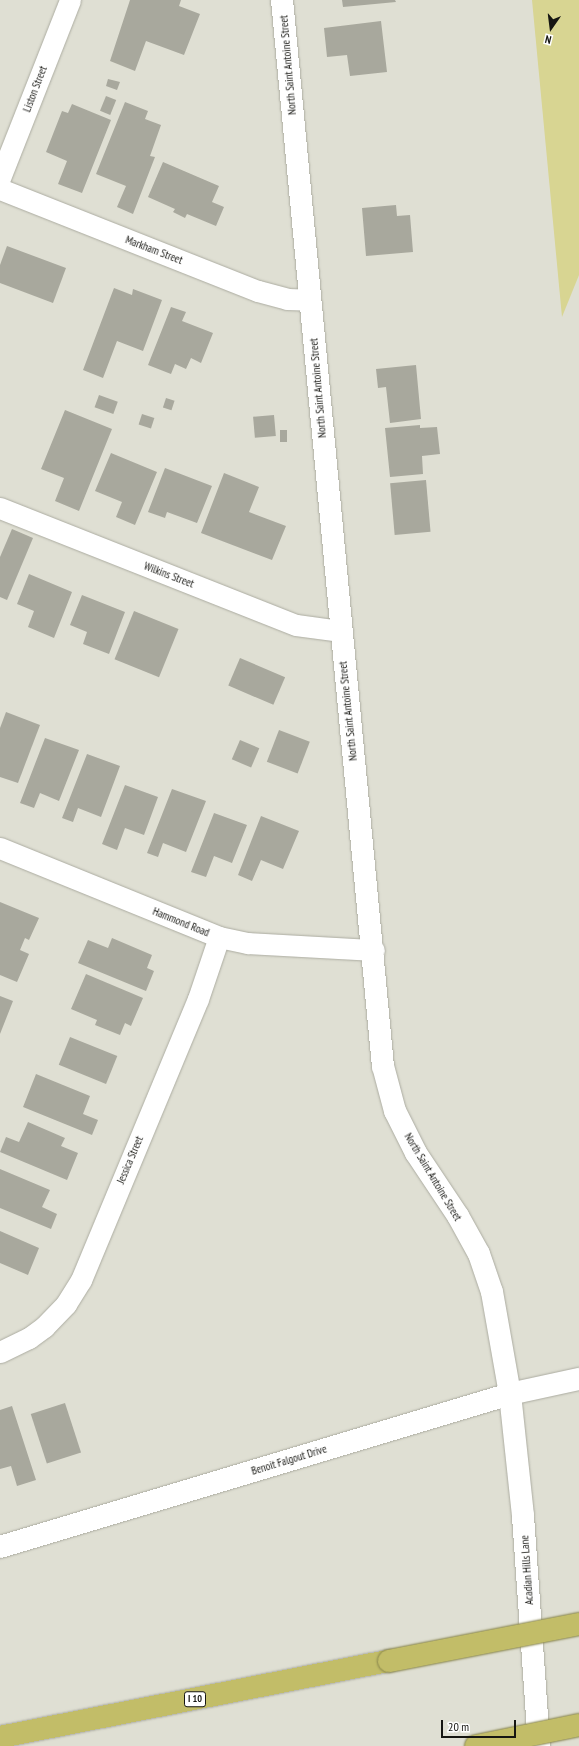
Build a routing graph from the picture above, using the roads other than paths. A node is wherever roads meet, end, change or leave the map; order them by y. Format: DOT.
graph roads {
  1 [pos="70,0"];
  2 [pos="282,0"];
  3 [pos="0,178"];
  4 [pos="0,189"];
  5 [pos="310,300"];
  6 [pos="0,508"];
  7 [pos="340,631"];
  8 [pos="0,848"];
  9 [pos="218,937"];
  10 [pos="374,950"];
  11 [pos="0,1352"];
  12 [pos="579,1379"];
  13 [pos="510,1394"];
  14 [pos="0,1547"];
  15 [pos="579,1624"];
  16 [pos="579,1725"];
  17 [pos="0,1737"];
  18 [pos="476,1746"];
  19 [pos="539,1746"];
  1 -- 3 [label="street, Liston Street"];
  2 -- 5 [label="street, North Saint Antoine Street"];
  4 -- 5 [label="street, Markham Street"];
  5 -- 7 [label="street, North Saint Antoine Street"];
  6 -- 7 [label="street, Wilkins Street"];
  7 -- 10 [label="street, North Saint Antoine Street"];
  8 -- 9 [label="street, Hammond Road"];
  9 -- 10 [label="street, Hammond Road"];
  9 -- 11 [label="street, Jessica Street"];
  10 -- 13 [label="street, North Saint Antoine Street"];
  12 -- 13 [label="street, Benoit Falgout Drive"];
  13 -- 14 [label="street, Benoit Falgout Drive"];
  13 -- 19 [label="street, Acadian Hills Lane"];
  15 -- 17 [label="highway, I 10, bridge"];
  16 -- 18 [label="highway, bridge"];
}
